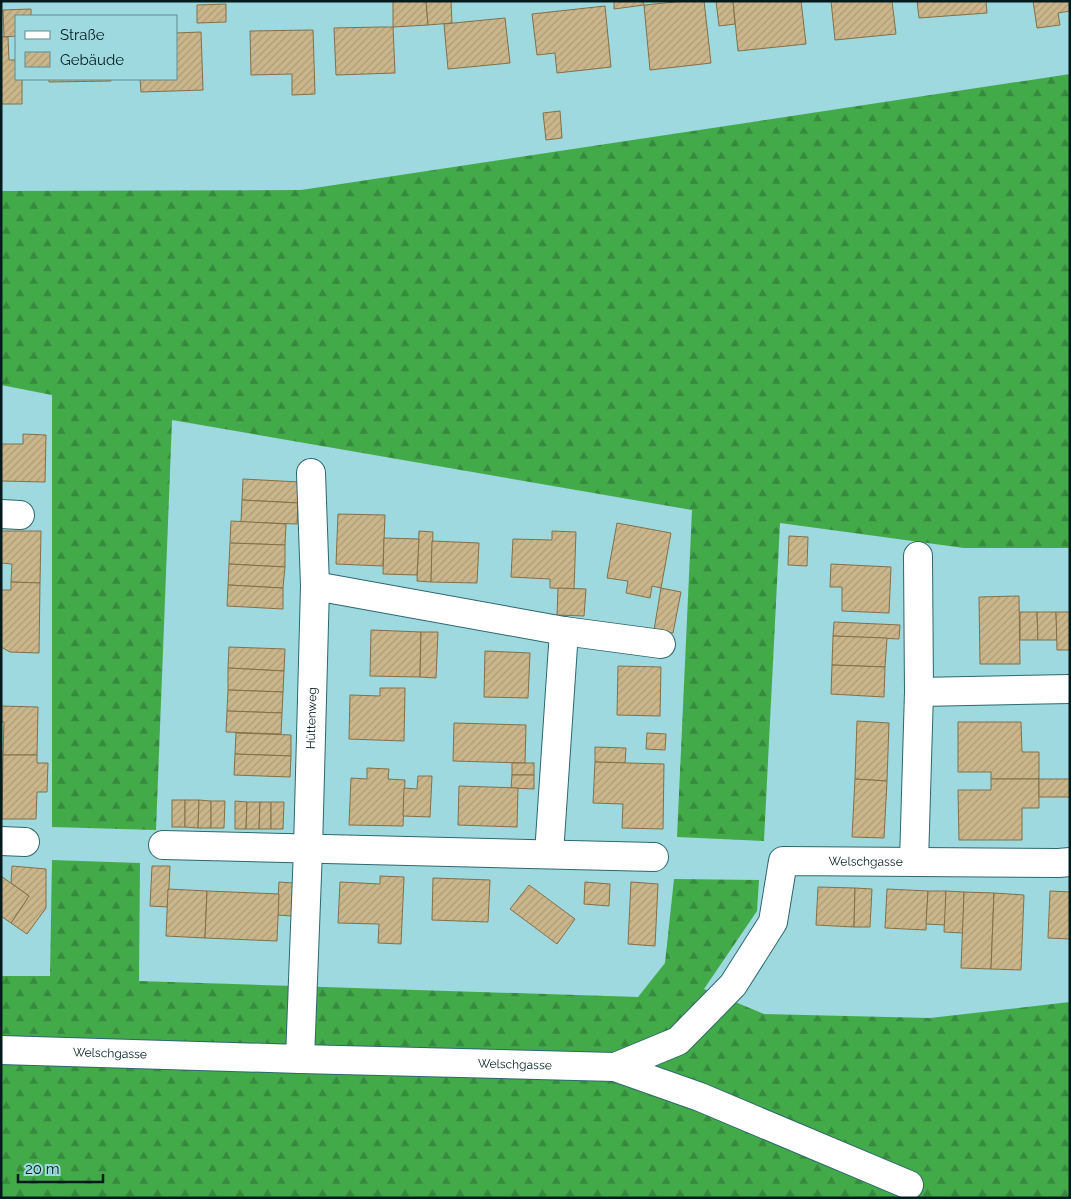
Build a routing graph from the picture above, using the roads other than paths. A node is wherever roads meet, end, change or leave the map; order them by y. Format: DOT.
graph roads {
  1 [pos="311,473"];
  2 [pos="918,556"];
  3 [pos="314,586"];
  4 [pos="564,631"];
  5 [pos="661,644"];
  6 [pos="1070,689"];
  7 [pos="920,692"];
  8 [pos="163,845"];
  9 [pos="308,848"];
  10 [pos="549,854"];
  11 [pos="654,857"];
  12 [pos="914,862"];
  13 [pos="1070,862"];
  14 [pos="1,1050"];
  15 [pos="300,1060"];
  16 [pos="615,1067"];
  17 [pos="909,1186"];
  1 -- 3 [label="street, Hüttenweg"];
  2 -- 7 [label="street, Welschgasse"];
  3 -- 4 [label="street"];
  3 -- 9 [label="street, Hüttenweg"];
  4 -- 5 [label="street"];
  4 -- 10 [label="street"];
  6 -- 7 [label="street"];
  7 -- 12 [label="street, Welschgasse"];
  8 -- 9 [label="street"];
  9 -- 10 [label="street"];
  9 -- 15 [label="street, Hüttenweg"];
  10 -- 11 [label="street"];
  12 -- 13 [label="street, Welschgasse"];
  12 -- 16 [label="street, Welschgasse"];
  14 -- 15 [label="street, Welschgasse"];
  15 -- 16 [label="street, Welschgasse"];
  16 -- 17 [label="street"];
}
